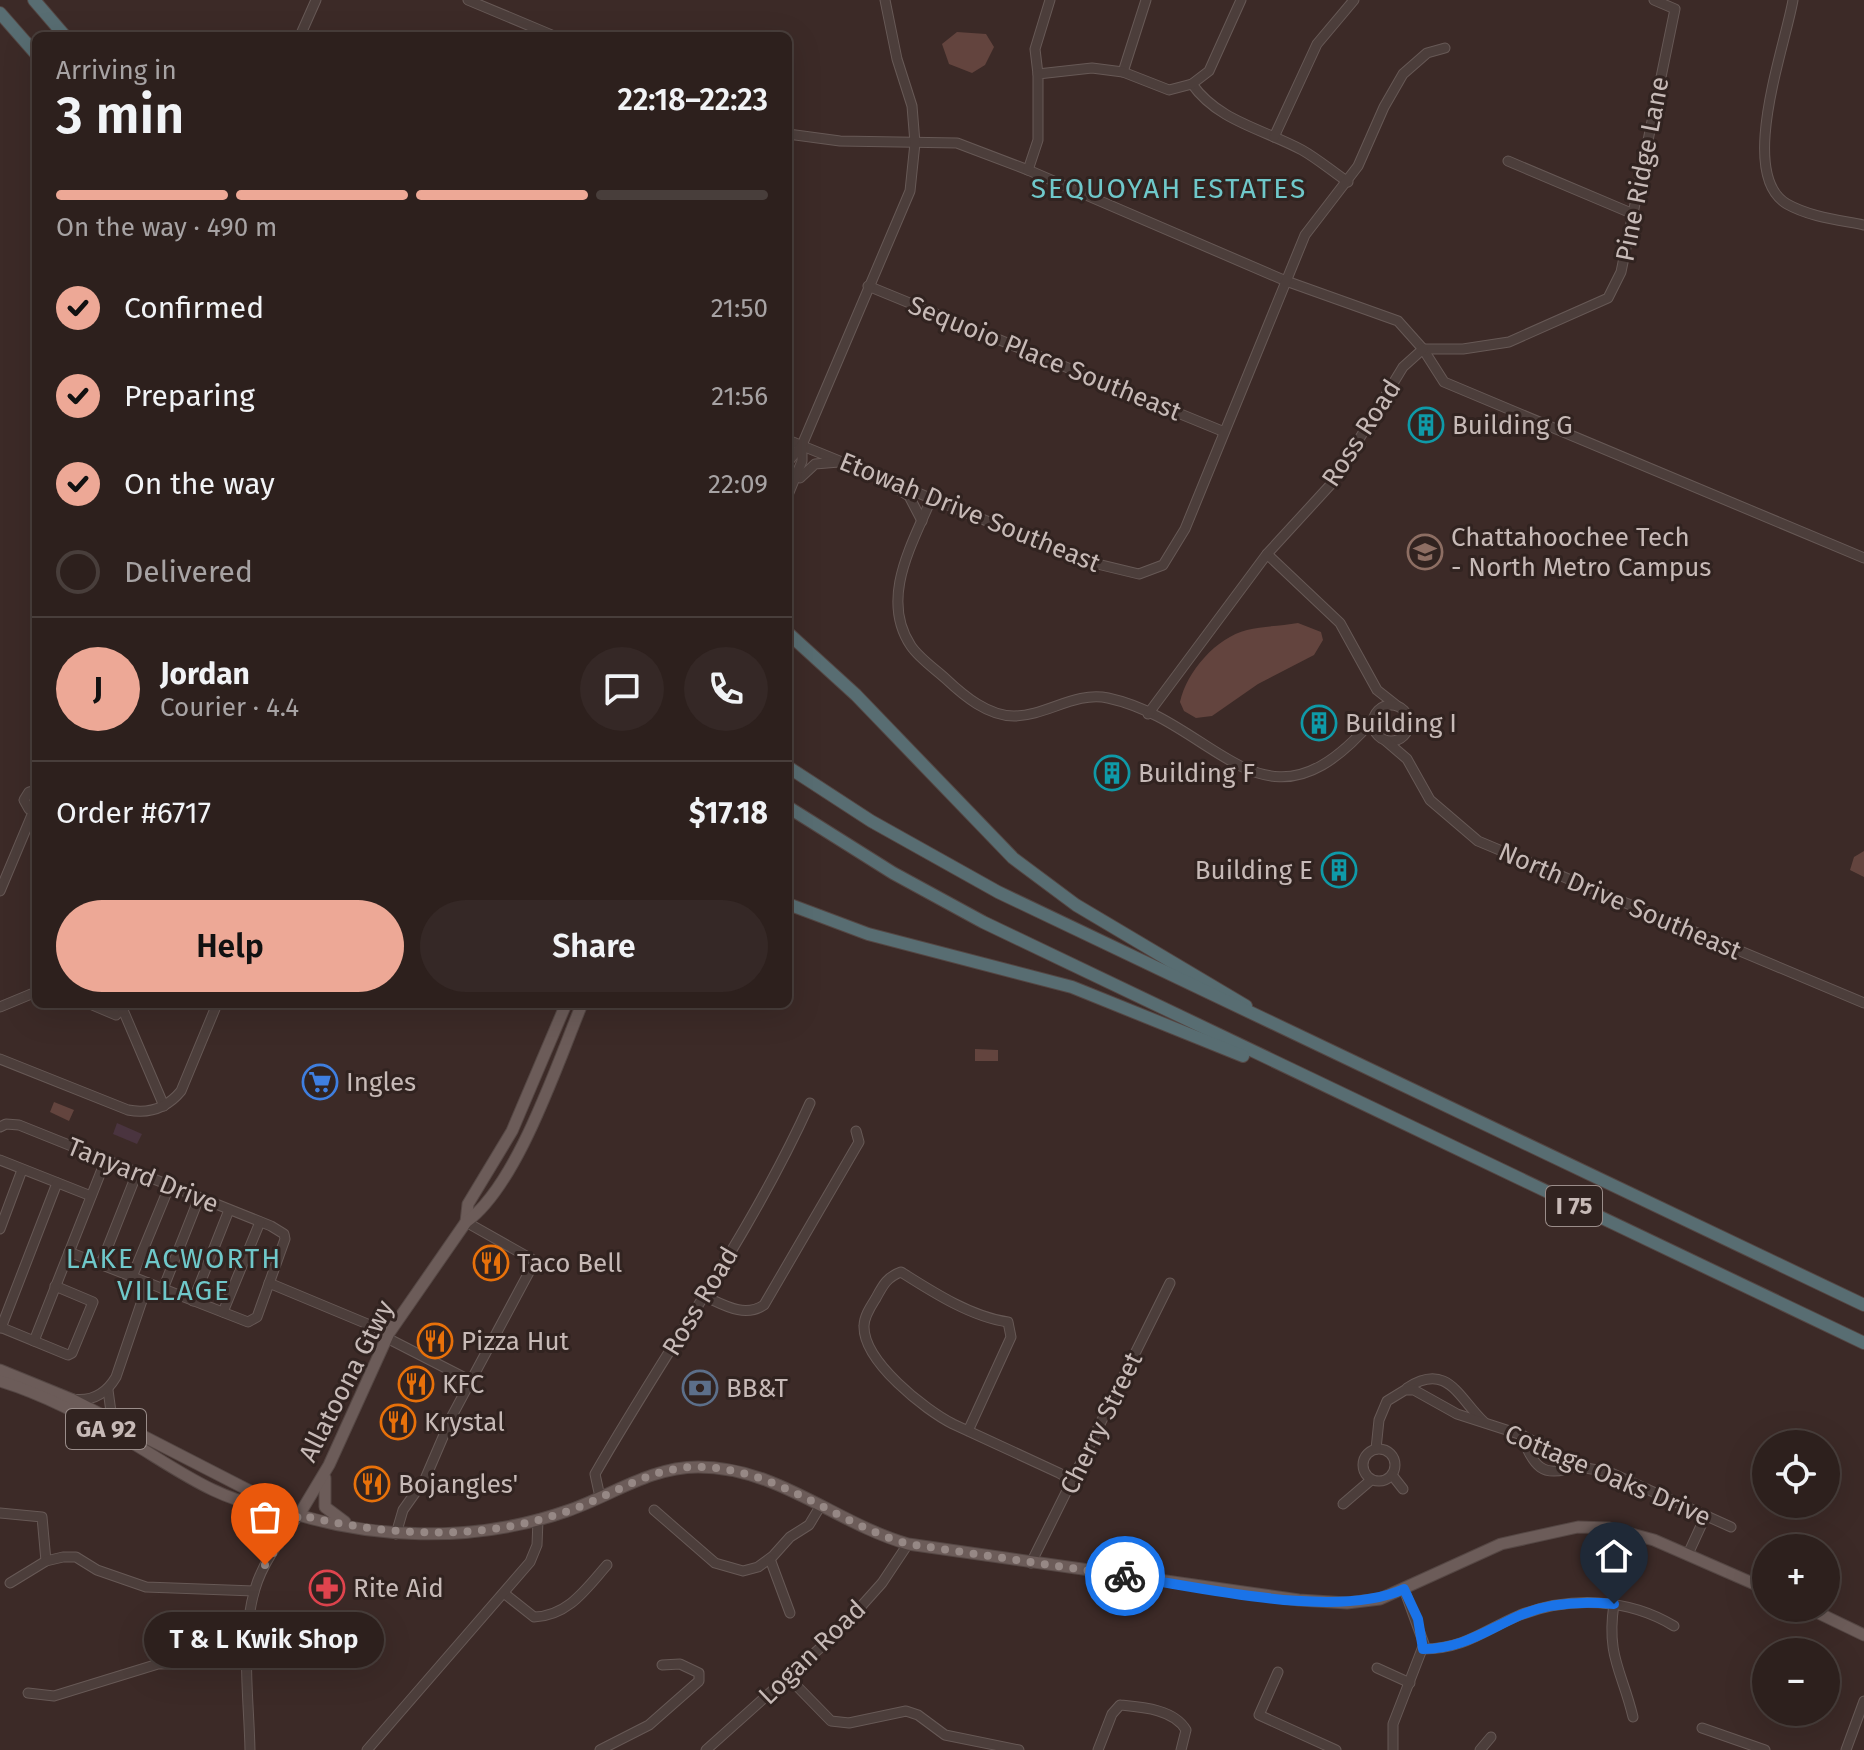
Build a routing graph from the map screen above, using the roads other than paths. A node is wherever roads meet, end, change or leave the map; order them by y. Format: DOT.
graph roads {
  1 [pos="34,0"];
  2 [pos="316,0"];
  3 [pos="468,0"];
  4 [pos="885,0"];
  5 [pos="1050,0"];
  6 [pos="1146,0"];
  7 [pos="1241,0"];
  8 [pos="1354,0"];
  9 [pos="1654,0"];
  10 [pos="1793,0"];
  11 [pos="0,13"];
  12 [pos="62,32"];
  13 [pos="302,32"];
  14 [pos="544,32"];
  15 [pos="1445,48"];
  16 [pos="32,49"];
  17 [pos="1123,72"];
  18 [pos="1038,74"];
  19 [pos="1192,84"];
  20 [pos="792,135"];
  21 [pos="1274,137"];
  22 [pos="915,143"];
  23 [pos="1508,161"];
  24 [pos="1028,170"];
  25 [pos="1348,182"];
  26 [pos="1631,213"];
  27 [pos="1864,225"];
  28 [pos="1286,281"];
  29 [pos="868,286"];
  30 [pos="1423,349"];
  31 [pos="1222,431"];
  32 [pos="792,441"];
  33 [pos="802,445"];
  34 [pos="792,457"];
  35 [pos="847,463"];
  36 [pos="877,475"];
  37 [pos="792,485"];
  38 [pos="932,497"];
  39 [pos="792,498"];
  40 [pos="922,521"];
  41 [pos="1267,554"];
  42 [pos="1864,558"];
  43 [pos="792,637"];
  44 [pos="1377,690"];
  45 [pos="1159,699"];
  46 [pos="1396,705"];
  47 [pos="1127,706"];
  48 [pos="1148,714"];
  49 [pos="1375,716"];
  50 [pos="1405,734"];
  51 [pos="1382,739"];
  52 [pos="1356,741"];
  53 [pos="1407,759"];
  54 [pos="792,769"];
  55 [pos="32,791"];
  56 [pos="32,807"];
  57 [pos="792,810"];
  58 [pos="32,817"];
  59 [pos="0,891"];
  60 [pos="792,905"];
  61 [pos="32,994"];
  62 [pos="1864,1003"];
  63 [pos="0,1007"];
  64 [pos="99,1008"];
  65 [pos="123,1008"];
  66 [pos="124,1008"];
  67 [pos="215,1008"];
  68 [pos="564,1008"];
  69 [pos="580,1008"];
  70 [pos="1261,1018"];
  71 [pos="0,1059"];
  72 [pos="1284,1068"];
  73 [pos="810,1103"];
  74 [pos="164,1106"];
  75 [pos="0,1127"];
  76 [pos="856,1131"];
  77 [pos="106,1159"];
  78 [pos="0,1160"];
  79 [pos="22,1170"];
  80 [pos="137,1173"];
  81 [pos="57,1183"];
  82 [pos="169,1187"];
  83 [pos="91,1196"];
  84 [pos="199,1198"];
  85 [pos="229,1210"];
  86 [pos="260,1222"];
  87 [pos="466,1222"];
  88 [pos="0,1229"];
  89 [pos="69,1252"];
  90 [pos="101,1264"];
  91 [pos="132,1277"];
  92 [pos="148,1283"];
  93 [pos="269,1283"];
  94 [pos="1170,1283"];
  95 [pos="55,1286"];
  96 [pos="163,1289"];
  97 [pos="704,1296"];
  98 [pos="193,1301"];
  99 [pos="1864,1305"];
  100 [pos="223,1312"];
  101 [pos="1,1328"];
  102 [pos="388,1336"];
  103 [pos="34,1341"];
  104 [pos="1864,1343"];
  105 [pos="0,1370"];
  106 [pos="0,1381"];
  107 [pos="471,1381"];
  108 [pos="108,1390"];
  109 [pos="1405,1390"];
  110 [pos="71,1399"];
  111 [pos="118,1423"];
  112 [pos="1485,1424"];
  113 [pos="968,1431"];
  114 [pos="1521,1435"];
  115 [pos="1376,1449"];
  116 [pos="1578,1465"];
  117 [pos="326,1470"];
  118 [pos="1392,1475"];
  119 [pos="1371,1480"];
  120 [pos="1073,1481"];
  121 [pos="1403,1489"];
  122 [pos="600,1497"];
  123 [pos="1343,1504"];
  124 [pos="821,1505"];
  125 [pos="253,1506"];
  126 [pos="274,1507"];
  127 [pos="654,1510"];
  128 [pos="0,1513"];
  129 [pos="299,1515"];
  130 [pos="1705,1517"];
  131 [pos="538,1520"];
  132 [pos="353,1526"];
  133 [pos="1731,1527"];
  134 [pos="396,1534"];
  135 [pos="278,1544"];
  136 [pos="908,1544"];
  137 [pos="1688,1554"];
  138 [pos="770,1559"];
  139 [pos="46,1561"];
  140 [pos="1031,1563"];
  141 [pos="607,1565"];
  142 [pos="10,1583"];
  143 [pos="1752,1583"];
  144 [pos="1404,1589"];
  145 [pos="254,1591"];
  146 [pos="505,1594"];
  147 [pos="1614,1604"];
  148 [pos="790,1613"];
  149 [pos="1837,1622"];
  150 [pos="1674,1626"];
  151 [pos="1864,1635"];
  152 [pos="1423,1649"];
  153 [pos="249,1662"];
  154 [pos="662,1665"];
  155 [pos="1377,1668"];
  156 [pos="1278,1672"];
  157 [pos="788,1677"];
  158 [pos="1410,1683"];
  159 [pos="28,1693"];
  160 [pos="1864,1701"];
  161 [pos="1633,1717"];
  162 [pos="1702,1728"];
  163 [pos="1491,1737"];
  164 [pos="710,1749"];
  165 [pos="250,1750"];
  166 [pos="367,1750"];
  167 [pos="600,1750"];
  168 [pos="1019,1750"];
  169 [pos="1098,1750"];
  170 [pos="1181,1750"];
  171 [pos="1336,1750"];
  172 [pos="1393,1750"];
  173 [pos="1480,1750"];
  174 [pos="1765,1750"];
  175 [pos="1846,1750"];
  1 -- 12 [label="highway"];
  2 -- 13 [label="street"];
  3 -- 14 [label="street"];
  4 -- 22 [label="street"];
  5 -- 18 [label="street"];
  6 -- 17 [label="street"];
  7 -- 19 [label="street"];
  8 -- 21 [label="street"];
  9 -- 26 [label="street, Pine Ridge Lane"];
  10 -- 27 [label="street"];
  11 -- 16 [label="highway"];
  15 -- 25 [label="street, Etowah Drive Southeast"];
  17 -- 18 [label="street"];
  17 -- 19 [label="street"];
  18 -- 24 [label="street"];
  19 -- 21 [label="street"];
  20 -- 22 [label="street"];
  21 -- 25 [label="street"];
  22 -- 24 [label="street"];
  22 -- 29 [label="street"];
  23 -- 26 [label="street"];
  24 -- 28 [label="street"];
  25 -- 28 [label="street, Etowah Drive Southeast"];
  26 -- 30 [label="street, Pine Ridge Lane"];
  28 -- 30 [label="street"];
  28 -- 31 [label="street, Etowah Drive Southeast"];
  29 -- 31 [label="street, Sequoio Place Southeast"];
  29 -- 33 [label="street"];
  30 -- 41 [label="street, Ross Road"];
  30 -- 42 [label="street"];
  31 -- 38 [label="street, Etowah Drive Southeast"];
  32 -- 33 [label="street, Etowah Drive Southeast"];
  33 -- 34 [label="street"];
  33 -- 35 [label="street, Etowah Drive Southeast"];
  33 -- 37 [label="street"];
  35 -- 36 [label="street, Etowah Drive Southeast"];
  35 -- 39 [label="street"];
  36 -- 38 [label="street, Etowah Drive Southeast"];
  36 -- 40 [label="street"];
  38 -- 40 [label="street"];
  40 -- 47 [label="street"];
  41 -- 44 [label="street"];
  41 -- 45 [label="street, Ross Road"];
  43 -- 70 [label="highway"];
  44 -- 46 [label="street"];
  44 -- 49 [label="street"];
  45 -- 47 [label="street"];
  45 -- 48 [label="street, Ross Road"];
  46 -- 49 [label="street"];
  46 -- 50 [label="street"];
  47 -- 48 [label="street"];
  48 -- 52 [label="street"];
  49 -- 51 [label="street"];
  49 -- 52 [label="street"];
  50 -- 51 [label="street"];
  50 -- 53 [label="street, North Drive Southeast"];
  51 -- 52 [label="street"];
  51 -- 53 [label="street, North Drive Southeast"];
  53 -- 62 [label="street, North Drive Southeast"];
  54 -- 70 [label="highway, I 75"];
  55 -- 56 [label="street"];
  57 -- 72 [label="highway, I 75"];
  58 -- 59 [label="street"];
  60 -- 72 [label="highway"];
  61 -- 63 [label="street"];
  64 -- 65 [label="street"];
  66 -- 74 [label="street"];
  67 -- 74 [label="street"];
  68 -- 87 [label="main road"];
  69 -- 87 [label="main road"];
  70 -- 99 [label="highway, I 75"];
  71 -- 74 [label="street"];
  72 -- 104 [label="highway, I 75"];
  73 -- 97 [label="street, Ross Road"];
  75 -- 77 [label="street, Tanyard Drive"];
  76 -- 97 [label="street"];
  77 -- 80 [label="street, Tanyard Drive"];
  77 -- 83 [label="street"];
  78 -- 79 [label="street"];
  79 -- 81 [label="street"];
  79 -- 88 [label="street"];
  80 -- 82 [label="street, Tanyard Drive"];
  80 -- 90 [label="street"];
  81 -- 83 [label="street"];
  81 -- 101 [label="street"];
  82 -- 84 [label="street, Tanyard Drive"];
  82 -- 91 [label="street"];
  83 -- 89 [label="street"];
  84 -- 85 [label="street, Tanyard Drive"];
  84 -- 96 [label="street"];
  85 -- 86 [label="street, Tanyard Drive"];
  85 -- 98 [label="street"];
  86 -- 93 [label="street, Tanyard Drive"];
  86 -- 100 [label="street"];
  87 -- 102 [label="main road, Allatoona Gtwy"];
  87 -- 107 [label="street"];
  89 -- 90 [label="street"];
  89 -- 95 [label="street"];
  90 -- 91 [label="street"];
  91 -- 92 [label="street"];
  92 -- 96 [label="street"];
  92 -- 108 [label="street"];
  93 -- 100 [label="street"];
  93 -- 102 [label="street"];
  94 -- 120 [label="street, Cherry Street"];
  95 -- 103 [label="street"];
  95 -- 103 [label="street"];
  96 -- 98 [label="street"];
  97 -- 122 [label="street, Ross Road"];
  98 -- 100 [label="street"];
  101 -- 103 [label="street"];
  102 -- 107 [label="street"];
  102 -- 117 [label="main road, Allatoona Gtwy"];
  105 -- 110 [label="main road"];
  106 -- 125 [label="main road, GA 92"];
  107 -- 134 [label="street"];
  108 -- 110 [label="street"];
  108 -- 111 [label="street"];
  109 -- 112 [label="street, Cottage Oaks Drive"];
  109 -- 112 [label="street, Cottage Oaks Drive"];
  109 -- 115 [label="street"];
  110 -- 111 [label="main road, GA 92"];
  111 -- 126 [label="main road, GA 92"];
  112 -- 114 [label="street, Cottage Oaks Drive"];
  113 -- 113 [label="street"];
  113 -- 120 [label="street"];
  114 -- 116 [label="street, Cottage Oaks Drive"];
  114 -- 116 [label="street"];
  115 -- 118 [label="street"];
  115 -- 119 [label="street"];
  116 -- 130 [label="street, Cottage Oaks Drive"];
  117 -- 129 [label="main road, Allatoona Gtwy"];
  117 -- 132 [label="main road"];
  118 -- 119 [label="street"];
  118 -- 121 [label="street"];
  119 -- 123 [label="street"];
  120 -- 140 [label="street, Cherry Street"];
  122 -- 124 [label="main road, GA 92"];
  122 -- 131 [label="main road, GA 92"];
  124 -- 136 [label="main road, GA 92"];
  124 -- 138 [label="street"];
  125 -- 126 [label="main road, GA 92"];
  125 -- 135 [label="main road"];
  126 -- 129 [label="main road, GA 92"];
  127 -- 138 [label="street"];
  128 -- 139 [label="street"];
  129 -- 132 [label="main road, GA 92"];
  129 -- 135 [label="street, Allatoona Gtwy"];
  130 -- 133 [label="street, Cottage Oaks Drive"];
  130 -- 137 [label="street"];
  131 -- 134 [label="main road, GA 92"];
  131 -- 146 [label="street"];
  132 -- 134 [label="main road, GA 92"];
  135 -- 145 [label="street, Allatoona Gtwy"];
  136 -- 140 [label="main road, GA 92"];
  136 -- 157 [label="street, Logan Road"];
  137 -- 143 [label="main road, GA 92"];
  137 -- 144 [label="main road, GA 92"];
  138 -- 148 [label="street"];
  139 -- 142 [label="street"];
  139 -- 145 [label="street"];
  140 -- 144 [label="main road, GA 92"];
  141 -- 146 [label="street"];
  144 -- 152 [label="street"];
  145 -- 153 [label="street, Allatoona Gtwy"];
  146 -- 166 [label="street"];
  147 -- 150 [label="street"];
  147 -- 152 [label="street"];
  147 -- 161 [label="street"];
  149 -- 151 [label="main road"];
  152 -- 158 [label="street"];
  153 -- 159 [label="street"];
  153 -- 165 [label="street, Allatoona Gtwy"];
  154 -- 167 [label="street"];
  155 -- 158 [label="street"];
  156 -- 171 [label="street"];
  157 -- 164 [label="street, Logan Road"];
  157 -- 168 [label="street"];
  158 -- 172 [label="street"];
  160 -- 175 [label="street"];
  162 -- 174 [label="street"];
  163 -- 173 [label="street"];
  169 -- 170 [label="street"];
}
